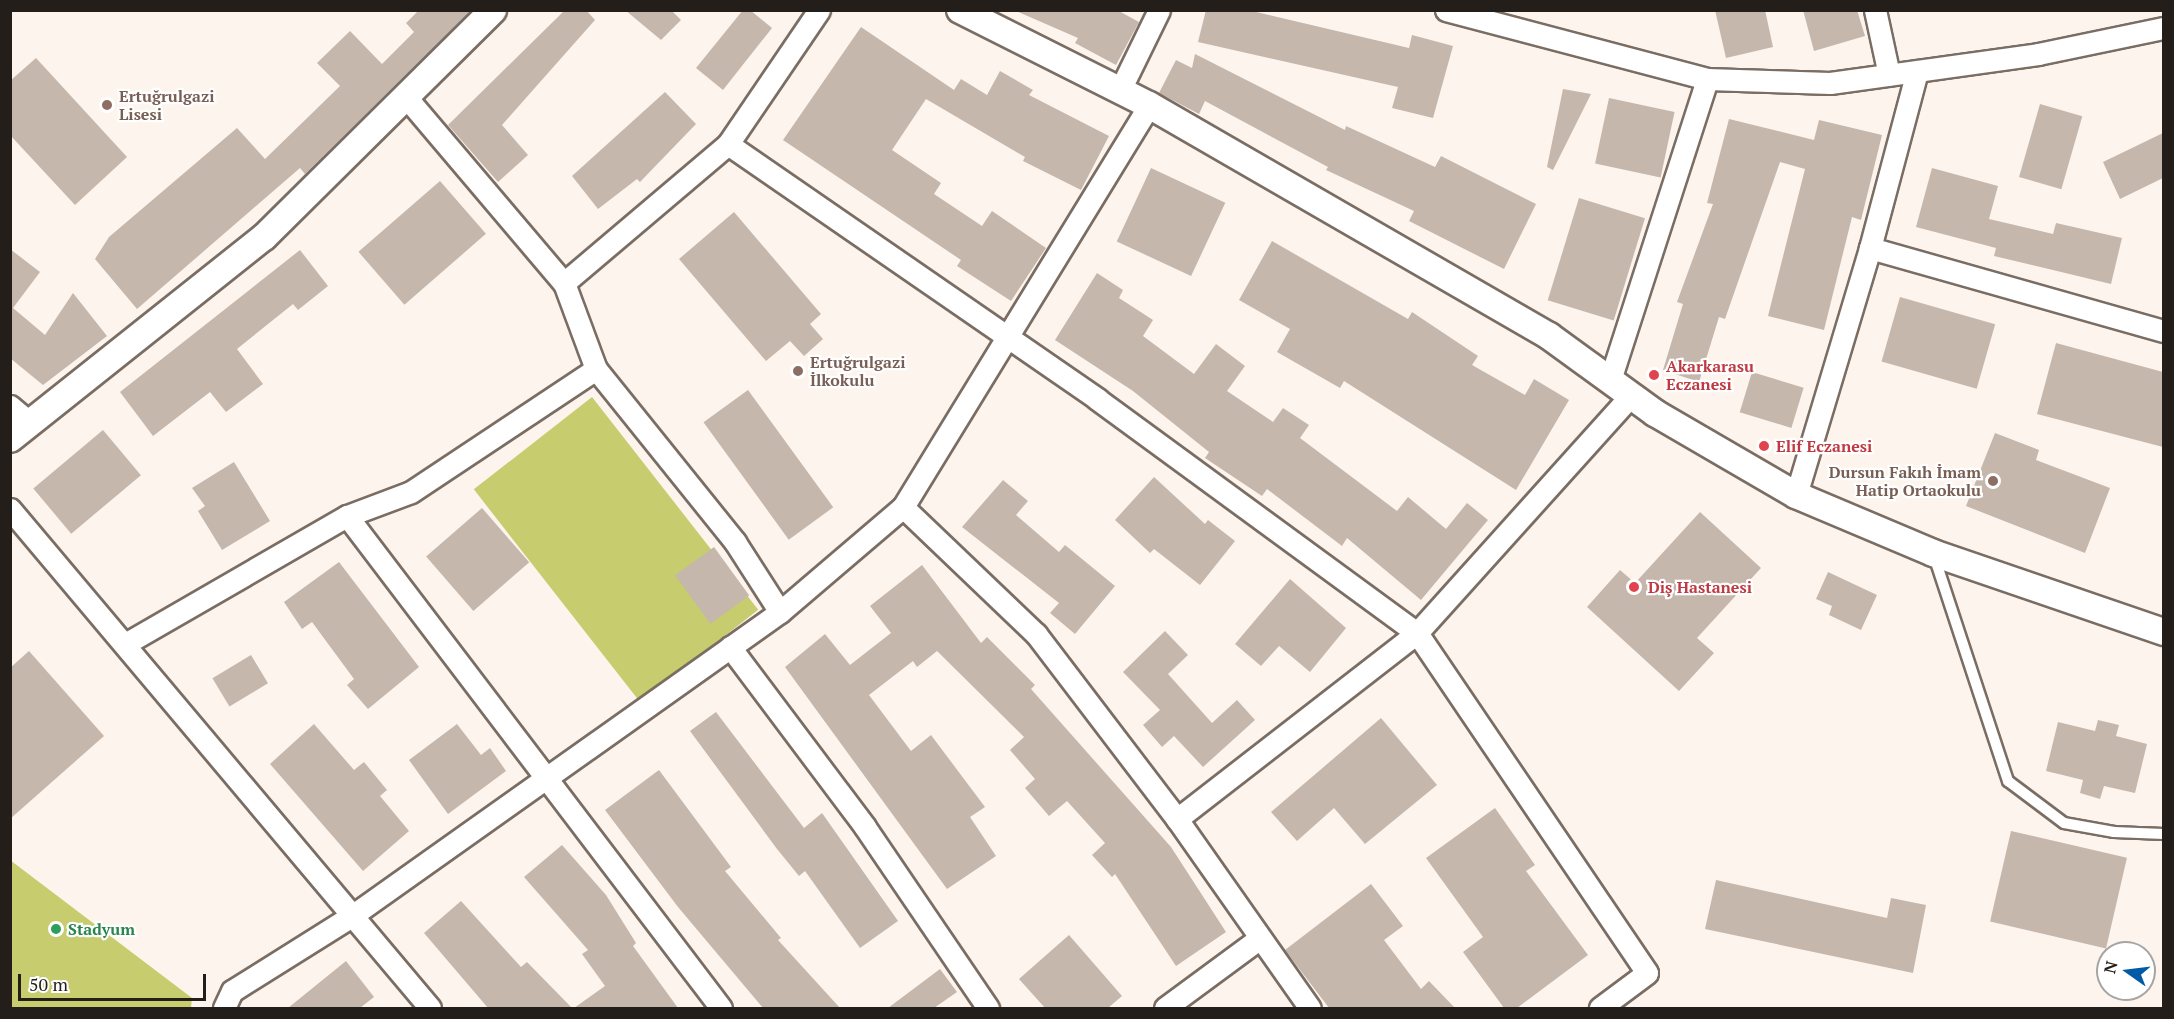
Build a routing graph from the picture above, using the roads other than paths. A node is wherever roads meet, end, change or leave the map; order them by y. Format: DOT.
graph roads {
  1 [pos="493,10"];
  2 [pos="819,10"];
  3 [pos="960,10"];
  4 [pos="1159,10"];
  5 [pos="1446,10"];
  6 [pos="1875,10"];
  7 [pos="2163,28"];
  8 [pos="1917,71"];
  9 [pos="1889,75"];
  10 [pos="1707,79"];
  11 [pos="1120,90"];
  12 [pos="406,96"];
  13 [pos="1149,105"];
  14 [pos="728,144"];
  15 [pos="1870,248"];
  16 [pos="564,283"];
  17 [pos="2163,332"];
  18 [pos="1008,337"];
  19 [pos="596,369"];
  20 [pos="1610,380"];
  21 [pos="1631,395"];
  22 [pos="10,406"];
  23 [pos="30,423"];
  24 [pos="10,439"];
  25 [pos="1796,495"];
  26 [pos="903,507"];
  27 [pos="10,509"];
  28 [pos="347,516"];
  29 [pos="1933,553"];
  30 [pos="780,612"];
  31 [pos="2163,632"];
  32 [pos="1417,633"];
  33 [pos="125,644"];
  34 [pos="730,647"];
  35 [pos="547,777"];
  36 [pos="1177,819"];
  37 [pos="2163,834"];
  38 [pos="353,915"];
  39 [pos="1260,938"];
  40 [pos="224,1008"];
  41 [pos="430,1008"];
  42 [pos="721,1008"];
  43 [pos="988,1008"];
  44 [pos="1165,1008"];
  45 [pos="1310,1008"];
  46 [pos="1600,1008"];
  1 -- 12 [label="street"];
  2 -- 14 [label="street"];
  3 -- 11 [label="street"];
  4 -- 11 [label="street"];
  5 -- 10 [label="street"];
  6 -- 9 [label="street"];
  7 -- 8 [label="street"];
  8 -- 9 [label="street"];
  8 -- 15 [label="street"];
  9 -- 10 [label="street"];
  10 -- 20 [label="street"];
  11 -- 13 [label="street"];
  12 -- 16 [label="street"];
  12 -- 23 [label="street"];
  13 -- 18 [label="street"];
  13 -- 20 [label="street"];
  14 -- 16 [label="street"];
  14 -- 18 [label="street"];
  15 -- 17 [label="street"];
  15 -- 25 [label="street"];
  16 -- 19 [label="street"];
  18 -- 26 [label="street"];
  18 -- 32 [label="street"];
  19 -- 28 [label="street"];
  19 -- 30 [label="street"];
  20 -- 21 [label="street"];
  21 -- 25 [label="street"];
  21 -- 32 [label="street"];
  22 -- 23 [label="street"];
  23 -- 24 [label="street"];
  25 -- 29 [label="street"];
  26 -- 30 [label="street"];
  26 -- 36 [label="street"];
  27 -- 33 [label="street"];
  28 -- 33 [label="street"];
  28 -- 35 [label="street"];
  29 -- 31 [label="street"];
  29 -- 37 [label="lane"];
  30 -- 34 [label="street"];
  32 -- 36 [label="street"];
  32 -- 46 [label="street"];
  33 -- 38 [label="street"];
  34 -- 35 [label="street"];
  34 -- 43 [label="street"];
  35 -- 38 [label="street"];
  35 -- 42 [label="street"];
  36 -- 39 [label="street"];
  38 -- 40 [label="street"];
  38 -- 41 [label="street"];
  39 -- 44 [label="street"];
  39 -- 45 [label="street"];
}
